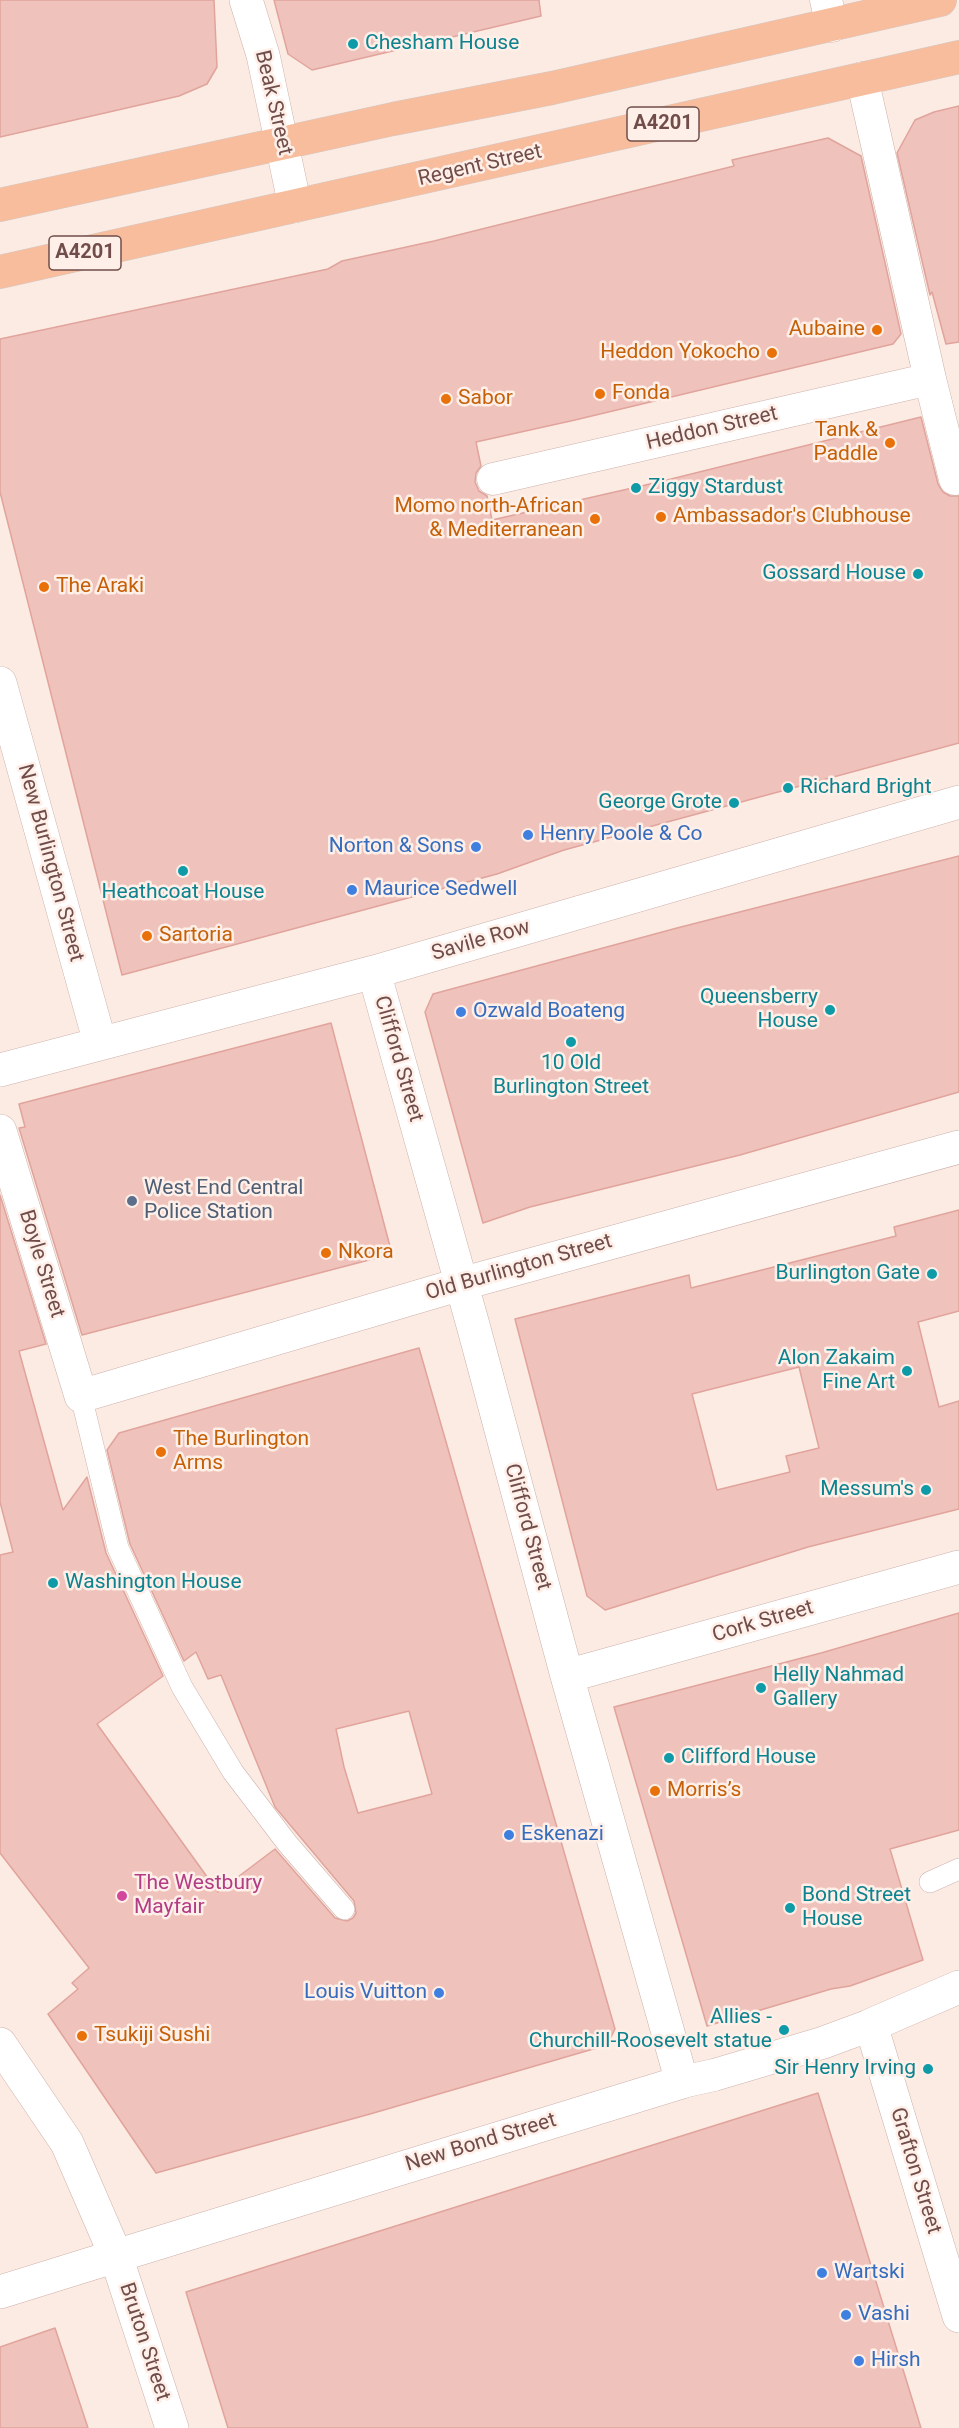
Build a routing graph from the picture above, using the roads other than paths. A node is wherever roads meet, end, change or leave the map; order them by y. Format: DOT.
graph roads {
  1 [pos="246,0"];
  2 [pos="940,0"];
  3 [pos="829,13"];
  4 [pos="959,57"];
  5 [pos="862,78"];
  6 [pos="283,144"];
  7 [pos="0,205"];
  8 [pos="295,206"];
  9 [pos="0,272"];
  10 [pos="930,379"];
  11 [pos="493,479"];
  12 [pos="955,479"];
  13 [pos="0,682"];
  14 [pos="959,802"];
  15 [pos="374,972"];
  16 [pos="99,1043"];
  17 [pos="0,1070"];
  18 [pos="0,1131"];
  19 [pos="959,1147"];
  20 [pos="461,1284"];
  21 [pos="81,1396"];
  22 [pos="959,1567"];
  23 [pos="567,1676"];
  24 [pos="959,1869"];
  25 [pos="930,1882"];
  26 [pos="344,1909"];
  27 [pos="959,1987"];
  28 [pos="871,2025"];
  29 [pos="0,2044"];
  30 [pos="682,2082"];
  31 [pos="116,2256"];
  32 [pos="0,2292"];
  33 [pos="959,2316"];
  34 [pos="172,2428"];
  1 -- 6 [label="street, Beak Street"];
  2 -- 3 [label="main road"];
  3 -- 6 [label="main road"];
  4 -- 5 [label="main road, Regent Street / A4201"];
  5 -- 8 [label="main road, Regent Street / A4201"];
  5 -- 10 [label="street"];
  6 -- 7 [label="main road"];
  6 -- 8 [label="street, Beak Street"];
  8 -- 9 [label="main road, Regent Street / A4201"];
  10 -- 11 [label="street, Heddon Street"];
  10 -- 12 [label="street"];
  13 -- 16 [label="street, New Burlington Street"];
  14 -- 15 [label="street, Savile Row"];
  15 -- 16 [label="street, Savile Row"];
  15 -- 20 [label="street, Clifford Street"];
  16 -- 17 [label="street, Savile Row"];
  18 -- 21 [label="street, Boyle Street"];
  19 -- 20 [label="street, Old Burlington Street"];
  20 -- 21 [label="street, Old Burlington Street"];
  20 -- 23 [label="street, Clifford Street"];
  21 -- 26 [label="lane"];
  22 -- 23 [label="street, Cork Street"];
  23 -- 30 [label="street, Clifford Street"];
  24 -- 25 [label="lane"];
  27 -- 28 [label="street, New Bond Street"];
  28 -- 30 [label="street, New Bond Street"];
  28 -- 33 [label="street, Grafton Street"];
  29 -- 31 [label="street, Bruton Street"];
  30 -- 31 [label="street, New Bond Street"];
  31 -- 32 [label="street, New Bond Street"];
  31 -- 34 [label="street, Bruton Street"];
}
